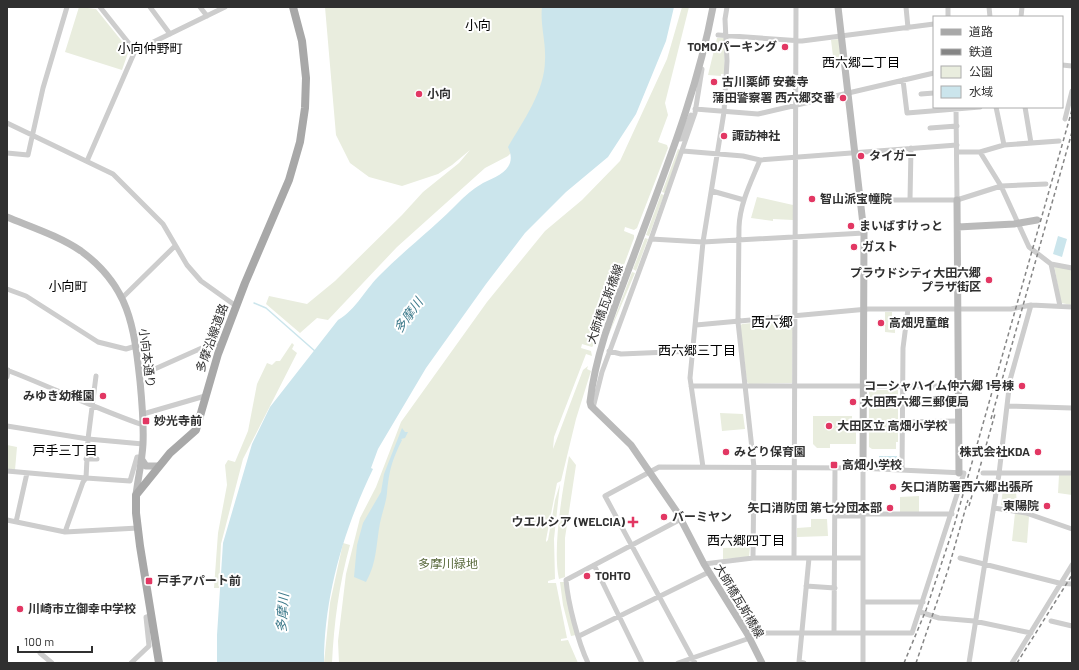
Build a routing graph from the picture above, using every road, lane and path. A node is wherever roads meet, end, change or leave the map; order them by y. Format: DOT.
graph roads {
  1 [pos="67,7"];
  2 [pos="100,7"];
  3 [pos="150,7"];
  4 [pos="200,7"];
  5 [pos="225,7"];
  6 [pos="293,7"];
  7 [pos="713,7"];
  8 [pos="727,7"];
  9 [pos="796,7"];
  10 [pos="838,7"];
  11 [pos="906,7"];
  12 [pos="207,16"];
  13 [pos="933,24"];
  14 [pos="908,28"];
  15 [pos="170,34"];
  16 [pos="718,36"];
  17 [pos="726,36"];
  18 [pos="841,36"];
  19 [pos="796,41"];
  20 [pos="135,51"];
  21 [pos="699,68"];
  22 [pos="933,73"];
  23 [pos="903,80"];
  24 [pos="1072,91"];
  25 [pos="847,92"];
  26 [pos="933,93"];
  27 [pos="921,94"];
  28 [pos="796,105"];
  29 [pos="948,108"];
  30 [pos="956,108"];
  31 [pos="996,108"];
  32 [pos="1025,108"];
  33 [pos="695,110"];
  34 [pos="724,112"];
  35 [pos="1065,119"];
  36 [pos="7,123"];
  37 [pos="957,126"];
  38 [pos="930,128"];
  39 [pos="32,135"];
  40 [pos="677,139"];
  41 [pos="1059,141"];
  42 [pos="1031,143"];
  43 [pos="957,144"];
  44 [pos="1004,145"];
  45 [pos="911,148"];
  46 [pos="683,151"];
  47 [pos="957,152"];
  48 [pos="980,152"];
  49 [pos="7,153"];
  50 [pos="854,153"];
  51 [pos="718,154"];
  52 [pos="796,158"];
  53 [pos="760,160"];
  54 [pos="87,161"];
  55 [pos="1046,184"];
  56 [pos="1001,186"];
  57 [pos="712,191"];
  58 [pos="744,200"];
  59 [pos="860,200"];
  60 [pos="910,200"];
  61 [pos="958,200"];
  62 [pos="7,217"];
  63 [pos="1037,220"];
  64 [pos="1017,222"];
  65 [pos="958,227"];
  66 [pos="864,232"];
  67 [pos="795,236"];
  68 [pos="652,239"];
  69 [pos="739,240"];
  70 [pos="703,242"];
  71 [pos="175,246"];
  72 [pos="1051,264"];
  73 [pos="1072,268"];
  74 [pos="7,289"];
  75 [pos="122,298"];
  76 [pos="1031,305"];
  77 [pos="236,306"];
  78 [pos="1060,306"];
  79 [pos="1072,307"];
  80 [pos="863,309"];
  81 [pos="908,309"];
  82 [pos="958,309"];
  83 [pos="795,316"];
  84 [pos="738,322"];
  85 [pos="696,325"];
  86 [pos="221,344"];
  87 [pos="136,346"];
  88 [pos="609,351"];
  89 [pos="693,351"];
  90 [pos="8,370"];
  91 [pos="96,376"];
  92 [pos="139,376"];
  93 [pos="7,377"];
  94 [pos="691,386"];
  95 [pos="745,386"];
  96 [pos="795,386"];
  97 [pos="863,386"];
  98 [pos="903,386"];
  99 [pos="958,386"];
  100 [pos="205,396"];
  101 [pos="92,406"];
  102 [pos="1008,406"];
  103 [pos="593,408"];
  104 [pos="1072,408"];
  105 [pos="142,414"];
  106 [pos="958,421"];
  107 [pos="902,422"];
  108 [pos="143,425"];
  109 [pos="7,426"];
  110 [pos="88,439"];
  111 [pos="143,444"];
  112 [pos="142,458"];
  113 [pos="86,459"];
  114 [pos="97,459"];
  115 [pos="158,466"];
  116 [pos="703,467"];
  117 [pos="754,467"];
  118 [pos="794,467"];
  119 [pos="835,467"];
  120 [pos="863,468"];
  121 [pos="7,470"];
  122 [pos="902,470"];
  123 [pos="650,472"];
  124 [pos="27,473"];
  125 [pos="959,473"];
  126 [pos="983,473"];
  127 [pos="1072,473"];
  128 [pos="999,474"];
  129 [pos="86,478"];
  130 [pos="136,495"];
  131 [pos="994,508"];
  132 [pos="952,514"];
  133 [pos="863,515"];
  134 [pos="835,516"];
  135 [pos="682,519"];
  136 [pos="7,520"];
  137 [pos="16,522"];
  138 [pos="138,528"];
  139 [pos="1072,529"];
  140 [pos="65,532"];
  141 [pos="631,545"];
  142 [pos="753,558"];
  143 [pos="794,558"];
  144 [pos="809,558"];
  145 [pos="835,558"];
  146 [pos="863,558"];
  147 [pos="960,558"];
  148 [pos="704,564"];
  149 [pos="985,564"];
  150 [pos="594,565"];
  151 [pos="1072,565"];
  152 [pos="709,572"];
  153 [pos="1062,583"];
  154 [pos="1072,584"];
  155 [pos="806,586"];
  156 [pos="835,588"];
  157 [pos="659,597"];
  158 [pos="862,602"];
  159 [pos="923,602"];
  160 [pos="920,612"];
  161 [pos="152,615"];
  162 [pos="619,616"];
  163 [pos="1051,621"];
  164 [pos="976,622"];
  165 [pos="1072,626"];
  166 [pos="801,633"];
  167 [pos="834,633"];
  168 [pos="862,633"];
  169 [pos="1031,633"];
  170 [pos="579,636"];
  171 [pos="749,637"];
  172 [pos="40,653"];
  173 [pos="694,660"];
  174 [pos="52,663"];
  175 [pos="131,663"];
  176 [pos="159,663"];
  177 [pos="588,663"];
  178 [pos="642,663"];
  179 [pos="678,663"];
  180 [pos="762,663"];
  181 [pos="804,663"];
  182 [pos="863,663"];
  183 [pos="969,663"];
  184 [pos="1012,663"];
  1 -- 39 [label="street"];
  2 -- 20 [label="street"];
  3 -- 15 [label="street"];
  4 -- 12 [label="street"];
  5 -- 12 [label="street"];
  6 -- 77 [label="main road, 多摩沿線道路"];
  7 -- 21 [label="street, 大師橋瓦斯橋線"];
  8 -- 17 [label="street"];
  9 -- 19 [label="street"];
  10 -- 18 [label="street"];
  11 -- 14 [label="street"];
  12 -- 15 [label="street"];
  13 -- 14 [label="street"];
  14 -- 18 [label="street"];
  15 -- 20 [label="street"];
  16 -- 17 [label="street"];
  17 -- 19 [label="street"];
  17 -- 34 [label="street"];
  18 -- 19 [label="street"];
  18 -- 25 [label="street"];
  19 -- 28 [label="street"];
  20 -- 54 [label="street"];
  21 -- 33 [label="street"];
  21 -- 40 [label="street, 大師橋瓦斯橋線"];
  22 -- 23 [label="street"];
  23 -- 25 [label="street"];
  23 -- 29 [label="street"];
  24 -- 35 [label="street"];
  25 -- 28 [label="street"];
  25 -- 50 [label="street"];
  26 -- 27 [label="street"];
  28 -- 34 [label="street"];
  28 -- 52 [label="street"];
  30 -- 37 [label="street"];
  31 -- 44 [label="street"];
  32 -- 42 [label="street"];
  33 -- 34 [label="street"];
  33 -- 40 [label="street"];
  33 -- 46 [label="street"];
  34 -- 51 [label="street"];
  36 -- 39 [label="street"];
  37 -- 38 [label="street"];
  37 -- 43 [label="street"];
  39 -- 49 [label="street"];
  39 -- 54 [label="street"];
  40 -- 103 [label="street, 大師橋瓦斯橋線"];
  41 -- 42 [label="street"];
  42 -- 44 [label="street"];
  43 -- 45 [label="street"];
  43 -- 47 [label="street"];
  44 -- 48 [label="street"];
  45 -- 50 [label="street"];
  45 -- 60 [label="street"];
  46 -- 51 [label="street"];
  46 -- 68 [label="street"];
  47 -- 48 [label="street"];
  47 -- 61 [label="street"];
  48 -- 56 [label="street"];
  50 -- 52 [label="street"];
  50 -- 59 [label="street"];
  51 -- 53 [label="street"];
  51 -- 57 [label="street"];
  52 -- 53 [label="street"];
  52 -- 67 [label="street"];
  53 -- 58 [label="street"];
  54 -- 71 [label="street"];
  55 -- 56 [label="street"];
  56 -- 61 [label="street"];
  56 -- 64 [label="street"];
  57 -- 58 [label="street"];
  57 -- 70 [label="street"];
  58 -- 69 [label="street"];
  59 -- 60 [label="street"];
  59 -- 66 [label="street"];
  60 -- 61 [label="street"];
  61 -- 65 [label="street"];
  62 -- 75 [label="street, 小向本通り"];
  63 -- 64 [label="street"];
  64 -- 65 [label="street"];
  64 -- 72 [label="street"];
  65 -- 82 [label="street"];
  66 -- 67 [label="street"];
  66 -- 80 [label="street"];
  67 -- 69 [label="street"];
  67 -- 83 [label="street"];
  68 -- 70 [label="street"];
  68 -- 88 [label="street"];
  69 -- 70 [label="street"];
  69 -- 84 [label="street"];
  70 -- 85 [label="street"];
  71 -- 75 [label="street"];
  71 -- 77 [label="street"];
  72 -- 73 [label="street"];
  72 -- 78 [label="street"];
  74 -- 87 [label="street"];
  75 -- 87 [label="street, 小向本通り"];
  76 -- 78 [label="street"];
  76 -- 82 [label="street"];
  76 -- 102 [label="street"];
  77 -- 86 [label="main road, 多摩沿線道路"];
  78 -- 79 [label="street"];
  80 -- 81 [label="street"];
  80 -- 83 [label="street"];
  80 -- 97 [label="street"];
  81 -- 82 [label="street"];
  81 -- 98 [label="street"];
  82 -- 99 [label="street"];
  83 -- 84 [label="street"];
  83 -- 96 [label="street"];
  84 -- 85 [label="street"];
  84 -- 95 [label="street"];
  85 -- 89 [label="street"];
  86 -- 92 [label="street"];
  86 -- 100 [label="main road, 多摩沿線道路"];
  87 -- 92 [label="street, 小向本通り"];
  88 -- 89 [label="street"];
  88 -- 103 [label="street"];
  89 -- 94 [label="street"];
  90 -- 93 [label="street"];
  90 -- 101 [label="street"];
  91 -- 101 [label="street"];
  92 -- 105 [label="street, 小向本通り"];
  94 -- 95 [label="street"];
  94 -- 116 [label="street"];
  95 -- 96 [label="street"];
  95 -- 117 [label="street"];
  96 -- 97 [label="street"];
  96 -- 118 [label="street"];
  97 -- 98 [label="street"];
  97 -- 120 [label="street"];
  98 -- 99 [label="street"];
  98 -- 107 [label="street"];
  99 -- 106 [label="street"];
  100 -- 105 [label="street"];
  100 -- 115 [label="main road, 多摩沿線道路"];
  101 -- 108 [label="street"];
  101 -- 110 [label="street"];
  102 -- 104 [label="street"];
  102 -- 128 [label="street"];
  103 -- 123 [label="street, 大師橋瓦斯橋線"];
  105 -- 108 [label="street, 小向本通り"];
  106 -- 107 [label="street"];
  106 -- 125 [label="street"];
  107 -- 122 [label="street"];
  108 -- 111 [label="street, 小向本通り"];
  109 -- 110 [label="street"];
  110 -- 111 [label="street"];
  110 -- 113 [label="street"];
  111 -- 112 [label="street, 小向本通り"];
  112 -- 115 [label="street"];
  112 -- 129 [label="street"];
  112 -- 130 [label="street, 小向本通り"];
  113 -- 114 [label="street"];
  113 -- 129 [label="street"];
  115 -- 130 [label="main road, 多摩沿線道路"];
  116 -- 117 [label="street"];
  116 -- 123 [label="street"];
  117 -- 118 [label="street"];
  117 -- 142 [label="street"];
  118 -- 119 [label="street"];
  118 -- 143 [label="street"];
  119 -- 120 [label="street"];
  119 -- 134 [label="street"];
  120 -- 122 [label="street"];
  120 -- 133 [label="street"];
  121 -- 124 [label="street"];
  122 -- 125 [label="street"];
  123 -- 135 [label="street, 大師橋瓦斯橋線"];
  123 -- 141 [label="street"];
  124 -- 129 [label="street"];
  124 -- 137 [label="street"];
  125 -- 132 [label="street"];
  126 -- 128 [label="street"];
  127 -- 128 [label="street"];
  128 -- 131 [label="street"];
  129 -- 140 [label="street"];
  130 -- 138 [label="main road"];
  131 -- 139 [label="street"];
  131 -- 149 [label="street"];
  132 -- 133 [label="street"];
  132 -- 159 [label="street"];
  133 -- 134 [label="street"];
  133 -- 146 [label="street"];
  134 -- 145 [label="street"];
  135 -- 141 [label="street"];
  135 -- 148 [label="street, 大師橋瓦斯橋線"];
  136 -- 137 [label="street"];
  137 -- 140 [label="street"];
  138 -- 140 [label="street"];
  138 -- 161 [label="main road"];
  141 -- 150 [label="street"];
  141 -- 157 [label="street"];
  142 -- 143 [label="street"];
  142 -- 148 [label="street"];
  143 -- 144 [label="street"];
  144 -- 145 [label="street"];
  144 -- 155 [label="street"];
  145 -- 146 [label="street"];
  145 -- 156 [label="street"];
  146 -- 158 [label="street"];
  147 -- 149 [label="street"];
  148 -- 152 [label="street, 大師橋瓦斯橋線"];
  149 -- 153 [label="street"];
  149 -- 164 [label="street"];
  150 -- 162 [label="street"];
  150 -- 170 [label="street"];
  151 -- 153 [label="street"];
  152 -- 157 [label="street"];
  152 -- 171 [label="street, 大師橋瓦斯橋線"];
  153 -- 154 [label="street"];
  153 -- 169 [label="street"];
  155 -- 156 [label="street"];
  155 -- 166 [label="street"];
  156 -- 167 [label="street"];
  157 -- 162 [label="street"];
  157 -- 173 [label="street"];
  158 -- 159 [label="street"];
  158 -- 168 [label="street"];
  159 -- 160 [label="street"];
  160 -- 164 [label="street"];
  160 -- 168 [label="street"];
  161 -- 175 [label="street"];
  161 -- 176 [label="main road"];
  162 -- 170 [label="street"];
  162 -- 178 [label="street"];
  163 -- 165 [label="street"];
  164 -- 169 [label="street"];
  164 -- 183 [label="street"];
  166 -- 167 [label="street"];
  166 -- 171 [label="street"];
  166 -- 181 [label="street"];
  167 -- 168 [label="street"];
  168 -- 182 [label="street"];
  169 -- 184 [label="street"];
  170 -- 177 [label="street"];
  171 -- 173 [label="street"];
  171 -- 180 [label="street, 大師橋瓦斯橋線"];
  172 -- 174 [label="street"];
  173 -- 179 [label="street"];
}
